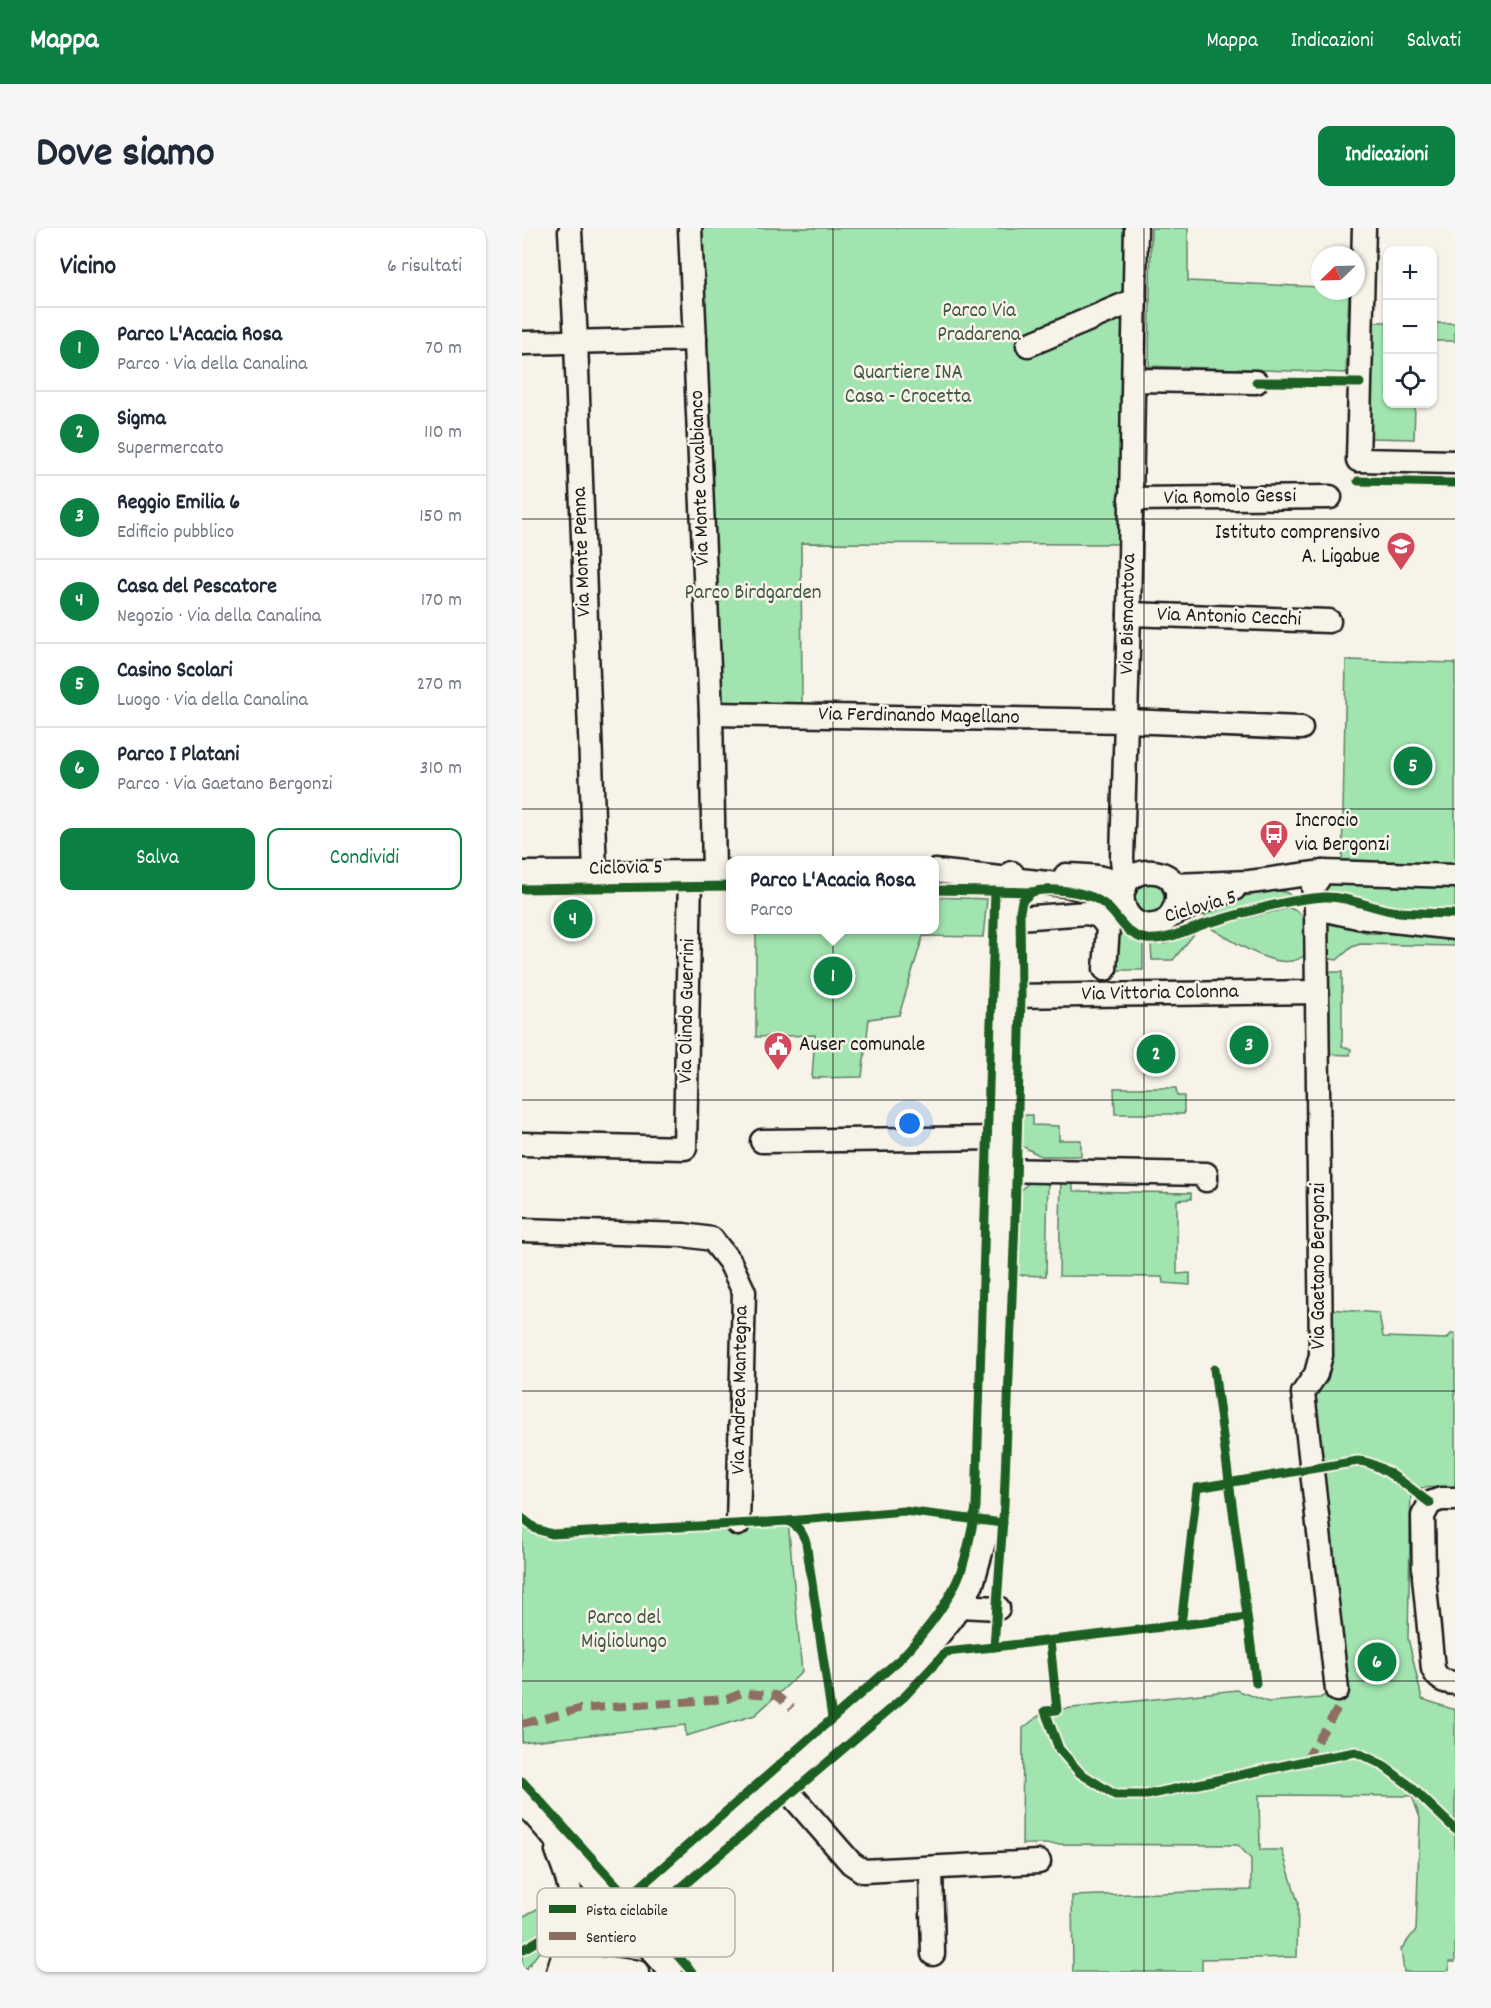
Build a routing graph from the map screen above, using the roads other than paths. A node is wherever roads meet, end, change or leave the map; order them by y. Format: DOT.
graph roads {
  1 [pos="690,228"];
  2 [pos="1136,228"];
  3 [pos="1364,228"];
  4 [pos="570,231"];
  5 [pos="1135,300"];
  6 [pos="695,339"];
  7 [pos="576,341"];
  8 [pos="522,343"];
  9 [pos="1028,345"];
  10 [pos="1134,380"];
  11 [pos="1256,382"];
  12 [pos="1455,462"];
  13 [pos="1330,497"];
  14 [pos="1130,499"];
  15 [pos="1129,614"];
  16 [pos="1329,621"];
  17 [pos="711,714"];
  18 [pos="1126,721"];
  19 [pos="1301,728"];
  20 [pos="939,870"];
  21 [pos="722,872"];
  22 [pos="1323,872"];
  23 [pos="522,873"];
  24 [pos="595,873"];
  25 [pos="690,873"];
  26 [pos="1455,876"];
  27 [pos="1017,878"];
  28 [pos="1276,879"];
  29 [pos="1250,882"];
  30 [pos="1174,885"];
  31 [pos="1129,889"];
  32 [pos="1316,908"];
  33 [pos="1171,915"];
  34 [pos="1005,917"];
  35 [pos="1455,928"];
  36 [pos="1105,969"];
  37 [pos="1317,992"];
  38 [pos="1004,996"];
  39 [pos="1001,1138"];
  40 [pos="762,1141"];
  41 [pos="522,1144"];
  42 [pos="1001,1170"];
  43 [pos="1206,1180"];
  44 [pos="522,1230"];
  45 [pos="1455,1498"];
  46 [pos="738,1524"];
  47 [pos="960,1606"];
  48 [pos="998,1608"];
  49 [pos="1455,1683"];
  50 [pos="1337,1690"];
  51 [pos="781,1783"];
  52 [pos="522,1801"];
  53 [pos="545,1828"];
  54 [pos="1039,1862"];
  55 [pos="931,1868"];
  56 [pos="570,1888"];
  57 [pos="598,1888"];
  58 [pos="662,1888"];
  59 [pos="933,1954"];
  60 [pos="563,1957"];
  61 [pos="586,1957"];
  62 [pos="658,1957"];
  63 [pos="558,1972"];
  64 [pos="567,1972"];
  65 [pos="581,1972"];
  66 [pos="637,1972"];
  67 [pos="671,1972"];
  1 -- 6 [label="street, Via Monte Cavalbianco"];
  2 -- 5 [label="street, Via Bismantova"];
  3 -- 12 [label="street"];
  4 -- 7 [label="street, Via Monte Penna"];
  5 -- 9 [label="street"];
  5 -- 10 [label="street, Via Bismantova"];
  6 -- 7 [label="street"];
  6 -- 17 [label="street, Via Monte Cavalbianco"];
  7 -- 8 [label="street"];
  7 -- 24 [label="street, Via Monte Penna"];
  10 -- 11 [label="street"];
  10 -- 14 [label="street, Via Bismantova"];
  13 -- 14 [label="street, Via Romolo Gessi"];
  14 -- 15 [label="street, Via Bismantova"];
  15 -- 16 [label="street, Via Antonio Cecchi"];
  15 -- 18 [label="street, Via Bismantova"];
  17 -- 18 [label="street, Via Ferdinando Magellano"];
  17 -- 21 [label="street, Via Monte Cavalbianco"];
  18 -- 19 [label="street, Via Ferdinando Magellano"];
  18 -- 31 [label="street, Via Bismantova"];
  20 -- 27 [label="street"];
  21 -- 25 [label="street"];
  22 -- 26 [label="street"];
  22 -- 28 [label="street"];
  22 -- 32 [label="street, Via Gaetano Bergonzi"];
  23 -- 24 [label="street"];
  24 -- 25 [label="street"];
  25 -- 41 [label="street, Via Olindo Guerrini"];
  27 -- 31 [label="street"];
  27 -- 34 [label="street"];
  28 -- 29 [label="street"];
  28 -- 32 [label="street"];
  29 -- 30 [label="street"];
  29 -- 33 [label="street"];
  30 -- 31 [label="street"];
  30 -- 33 [label="street"];
  31 -- 33 [label="street"];
  32 -- 35 [label="street"];
  32 -- 37 [label="street, Via Gaetano Bergonzi"];
  34 -- 36 [label="street"];
  34 -- 38 [label="street"];
  37 -- 38 [label="street, Via Vittoria Colonna"];
  37 -- 50 [label="street, Via Gaetano Bergonzi"];
  38 -- 39 [label="street"];
  39 -- 40 [label="street"];
  39 -- 42 [label="street"];
  42 -- 43 [label="street"];
  42 -- 47 [label="street"];
  44 -- 46 [label="street, Via Andrea Mantegna"];
  45 -- 49 [label="street"];
  47 -- 48 [label="street"];
  47 -- 51 [label="street"];
  51 -- 55 [label="street"];
  51 -- 58 [label="street"];
  52 -- 53 [label="street"];
  53 -- 56 [label="street"];
  53 -- 57 [label="street"];
  54 -- 55 [label="street"];
  55 -- 59 [label="street"];
  60 -- 63 [label="street"];
  61 -- 64 [label="street"];
  62 -- 67 [label="street"];
  65 -- 66 [label="street"];
}
